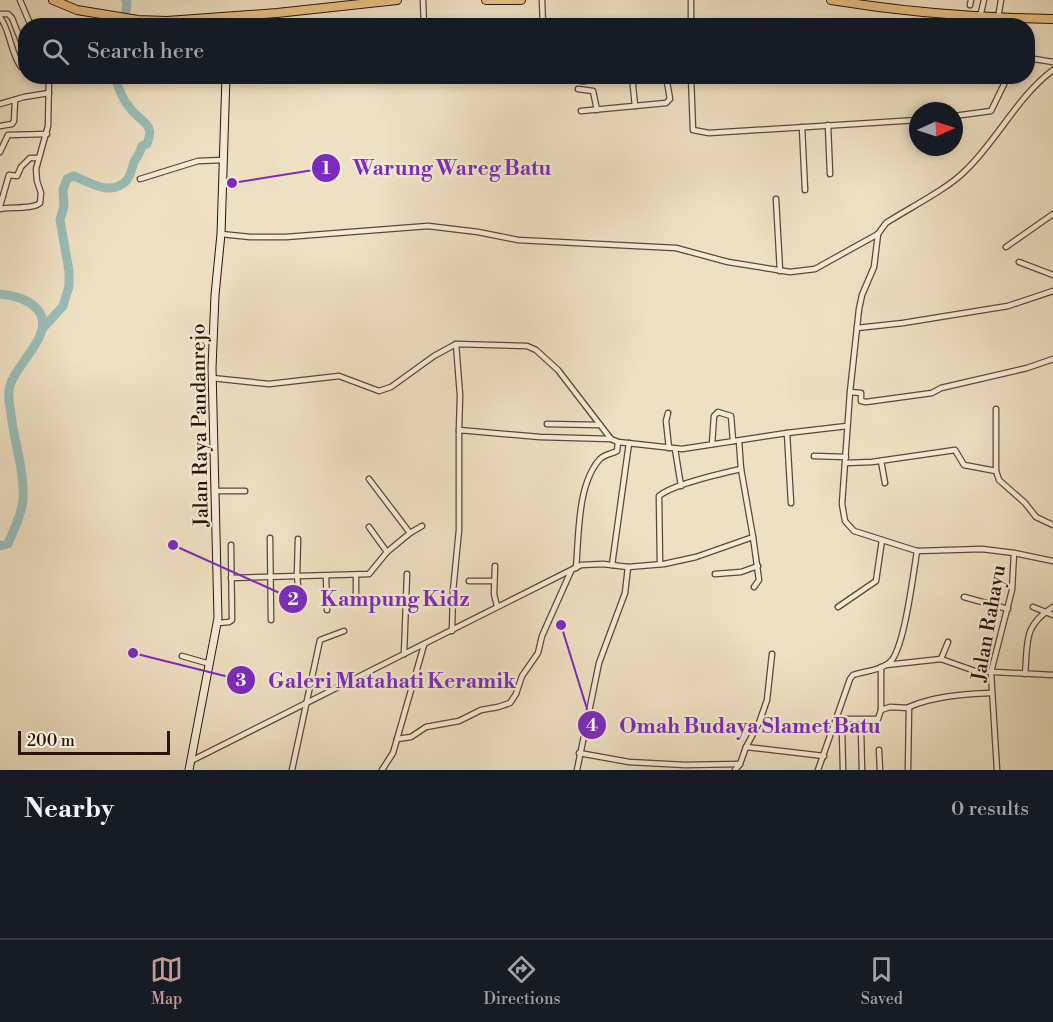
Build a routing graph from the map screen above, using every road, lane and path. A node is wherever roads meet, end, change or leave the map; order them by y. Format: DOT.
graph roads {
  1 [pos="20,0"];
  2 [pos="53,0"];
  3 [pos="397,0"];
  4 [pos="423,0"];
  5 [pos="486,0"];
  6 [pos="521,0"];
  7 [pos="542,0"];
  8 [pos="691,0"];
  9 [pos="834,0"];
  10 [pos="984,0"];
  11 [pos="1001,0"];
  12 [pos="0,15"];
  13 [pos="980,17"];
  14 [pos="28,18"];
  15 [pos="127,18"];
  16 [pos="248,18"];
  17 [pos="424,18"];
  18 [pos="543,18"];
  19 [pos="691,18"];
  20 [pos="998,18"];
  21 [pos="1035,19"];
  22 [pos="1053,19"];
  23 [pos="18,30"];
  24 [pos="1035,59"];
  25 [pos="1053,62"];
  26 [pos="18,64"];
  27 [pos="1053,70"];
  28 [pos="49,84"];
  29 [pos="226,84"];
  30 [pos="633,84"];
  31 [pos="667,84"];
  32 [pos="691,84"];
  33 [pos="1004,84"];
  34 [pos="578,88"];
  35 [pos="49,93"];
  36 [pos="15,100"];
  37 [pos="0,104"];
  38 [pos="635,106"];
  39 [pos="597,110"];
  40 [pos="581,111"];
  41 [pos="963,115"];
  42 [pos="909,120"];
  43 [pos="828,125"];
  44 [pos="0,126"];
  45 [pos="802,127"];
  46 [pos="47,134"];
  47 [pos="0,152"];
  48 [pos="38,158"];
  49 [pos="223,160"];
  50 [pos="830,174"];
  51 [pos="140,179"];
  52 [pos="806,190"];
  53 [pos="776,199"];
  54 [pos="0,207"];
  55 [pos="1053,214"];
  56 [pos="221,234"];
  57 [pos="878,234"];
  58 [pos="1006,248"];
  59 [pos="1019,262"];
  60 [pos="780,271"];
  61 [pos="1053,275"];
  62 [pos="1053,291"];
  63 [pos="857,328"];
  64 [pos="456,344"];
  65 [pos="1053,359"];
  66 [pos="212,378"];
  67 [pos="853,392"];
  68 [pos="996,409"];
  69 [pos="668,413"];
  70 [pos="548,424"];
  71 [pos="600,425"];
  72 [pos="847,426"];
  73 [pos="459,430"];
  74 [pos="787,433"];
  75 [pos="611,439"];
  76 [pos="736,441"];
  77 [pos="618,442"];
  78 [pos="629,443"];
  79 [pos="712,444"];
  80 [pos="669,448"];
  81 [pos="675,449"];
  82 [pos="814,456"];
  83 [pos="849,461"];
  84 [pos="881,461"];
  85 [pos="741,469"];
  86 [pos="996,471"];
  87 [pos="369,479"];
  88 [pos="885,483"];
  89 [pos="681,486"];
  90 [pos="216,491"];
  91 [pos="245,491"];
  92 [pos="791,503"];
  93 [pos="1053,525"];
  94 [pos="422,526"];
  95 [pos="369,527"];
  96 [pos="410,533"];
  97 [pos="753,537"];
  98 [pos="270,538"];
  99 [pos="298,539"];
  100 [pos="882,540"];
  101 [pos="231,545"];
  102 [pos="917,551"];
  103 [pos="387,552"];
  104 [pos="1014,553"];
  105 [pos="1053,561"];
  106 [pos="660,564"];
  107 [pos="612,565"];
  108 [pos="495,566"];
  109 [pos="758,566"];
  110 [pos="628,567"];
  111 [pos="574,569"];
  112 [pos="407,574"];
  113 [pos="715,574"];
  114 [pos="297,576"];
  115 [pos="326,576"];
  116 [pos="356,576"];
  117 [pos="270,577"];
  118 [pos="231,578"];
  119 [pos="469,581"];
  120 [pos="493,581"];
  121 [pos="754,587"];
  122 [pos="964,597"];
  123 [pos="356,598"];
  124 [pos="300,603"];
  125 [pos="497,606"];
  126 [pos="838,607"];
  127 [pos="1033,607"];
  128 [pos="1053,607"];
  129 [pos="1008,609"];
  130 [pos="327,610"];
  131 [pos="1046,611"];
  132 [pos="1053,615"];
  133 [pos="271,620"];
  134 [pos="218,623"];
  135 [pos="452,631"];
  136 [pos="345,632"];
  137 [pos="948,642"];
  138 [pos="424,645"];
  139 [pos="404,654"];
  140 [pos="772,654"];
  141 [pos="182,656"];
  142 [pos="940,659"];
  143 [pos="210,664"];
  144 [pos="883,666"];
  145 [pos="991,672"];
  146 [pos="1025,674"];
  147 [pos="1053,675"];
  148 [pos="991,693"];
  149 [pos="307,704"];
  150 [pos="909,708"];
  151 [pos="881,710"];
  152 [pos="836,719"];
  153 [pos="842,729"];
  154 [pos="861,730"];
  155 [pos="397,739"];
  156 [pos="746,747"];
  157 [pos="879,750"];
  158 [pos="579,753"];
  159 [pos="824,756"];
  160 [pos="191,761"];
  161 [pos="740,764"];
  162 [pos="189,770"];
  163 [pos="292,770"];
  164 [pos="382,770"];
  165 [pos="577,770"];
  166 [pos="735,770"];
  167 [pos="818,770"];
  168 [pos="843,770"];
  169 [pos="862,770"];
  170 [pos="880,770"];
  171 [pos="908,770"];
  172 [pos="997,770"];
  1 -- 14 [label="street"];
  2 -- 15 [label="main road"];
  3 -- 16 [label="main road"];
  4 -- 17 [label="street"];
  5 -- 6 [label="main road"];
  7 -- 18 [label="street"];
  8 -- 19 [label="street"];
  9 -- 13 [label="main road"];
  10 -- 13 [label="street"];
  11 -- 20 [label="street"];
  12 -- 23 [label="street"];
  12 -- 26 [label="street"];
  13 -- 20 [label="main road"];
  21 -- 22 [label="main road"];
  24 -- 25 [label="street"];
  27 -- 57 [label="street"];
  28 -- 35 [label="street"];
  29 -- 49 [label="main road, Jalan Raya Pandanrejo"];
  30 -- 38 [label="street"];
  31 -- 38 [label="street"];
  32 -- 45 [label="street"];
  33 -- 41 [label="street"];
  34 -- 39 [label="street"];
  35 -- 36 [label="street"];
  35 -- 46 [label="street"];
  36 -- 37 [label="street"];
  36 -- 44 [label="street"];
  38 -- 39 [label="street"];
  39 -- 40 [label="street"];
  42 -- 43 [label="street"];
  43 -- 45 [label="street"];
  43 -- 50 [label="street"];
  45 -- 52 [label="street"];
  46 -- 47 [label="street"];
  46 -- 48 [label="street"];
  48 -- 54 [label="street"];
  48 -- 54 [label="street"];
  49 -- 51 [label="street"];
  49 -- 56 [label="main road, Jalan Raya Pandanrejo"];
  53 -- 60 [label="street"];
  55 -- 58 [label="street"];
  56 -- 60 [label="street"];
  56 -- 66 [label="main road, Jalan Raya Pandanrejo"];
  57 -- 60 [label="street"];
  57 -- 63 [label="street"];
  59 -- 61 [label="street"];
  62 -- 63 [label="street"];
  63 -- 67 [label="street"];
  64 -- 66 [label="street"];
  64 -- 71 [label="street"];
  64 -- 73 [label="street"];
  65 -- 67 [label="street"];
  66 -- 90 [label="main road, Jalan Raya Pandanrejo"];
  67 -- 72 [label="street"];
  68 -- 86 [label="street"];
  69 -- 80 [label="street"];
  70 -- 71 [label="street"];
  71 -- 75 [label="street"];
  72 -- 74 [label="street"];
  72 -- 83 [label="street"];
  73 -- 75 [label="street"];
  73 -- 135 [label="street"];
  74 -- 76 [label="street"];
  74 -- 92 [label="street"];
  75 -- 77 [label="street"];
  76 -- 79 [label="street"];
  76 -- 79 [label="street"];
  76 -- 85 [label="street"];
  77 -- 78 [label="street"];
  77 -- 111 [label="street"];
  78 -- 80 [label="street"];
  78 -- 107 [label="street"];
  79 -- 81 [label="street"];
  80 -- 81 [label="street"];
  81 -- 89 [label="street"];
  82 -- 83 [label="street"];
  83 -- 84 [label="street"];
  83 -- 100 [label="street"];
  84 -- 86 [label="street"];
  84 -- 88 [label="street"];
  85 -- 89 [label="street"];
  85 -- 97 [label="street"];
  86 -- 93 [label="street"];
  87 -- 96 [label="street"];
  89 -- 106 [label="street"];
  90 -- 91 [label="street"];
  90 -- 134 [label="main road, Jalan Raya Pandanrejo"];
  94 -- 96 [label="street"];
  95 -- 103 [label="street"];
  96 -- 103 [label="street"];
  97 -- 106 [label="street"];
  97 -- 109 [label="street"];
  98 -- 117 [label="street"];
  99 -- 114 [label="street"];
  100 -- 102 [label="street"];
  100 -- 126 [label="street"];
  101 -- 118 [label="street"];
  102 -- 104 [label="street"];
  102 -- 144 [label="street"];
  103 -- 116 [label="street"];
  104 -- 105 [label="street"];
  104 -- 129 [label="street, Jalan Rahayu"];
  106 -- 110 [label="street"];
  107 -- 110 [label="street"];
  107 -- 111 [label="street"];
  108 -- 120 [label="street"];
  109 -- 113 [label="street"];
  109 -- 121 [label="street"];
  110 -- 158 [label="street"];
  111 -- 125 [label="street"];
  111 -- 155 [label="street"];
  112 -- 139 [label="street"];
  114 -- 115 [label="street"];
  114 -- 117 [label="street"];
  114 -- 124 [label="street"];
  115 -- 116 [label="street"];
  115 -- 130 [label="street"];
  116 -- 123 [label="street"];
  117 -- 118 [label="street"];
  117 -- 133 [label="street"];
  118 -- 134 [label="street"];
  119 -- 120 [label="street"];
  120 -- 125 [label="street"];
  122 -- 129 [label="street"];
  125 -- 135 [label="street"];
  127 -- 131 [label="street"];
  128 -- 131 [label="street"];
  129 -- 145 [label="street, Jalan Rahayu"];
  131 -- 132 [label="street"];
  131 -- 146 [label="street"];
  134 -- 143 [label="main road, Jalan Raya Pandanrejo"];
  135 -- 138 [label="street"];
  136 -- 149 [label="street"];
  137 -- 142 [label="street"];
  138 -- 139 [label="street"];
  138 -- 155 [label="street"];
  139 -- 149 [label="street"];
  140 -- 156 [label="street"];
  141 -- 143 [label="street"];
  142 -- 144 [label="street"];
  142 -- 145 [label="street"];
  143 -- 160 [label="main road, Jalan Raya Pandanrejo"];
  144 -- 151 [label="street"];
  144 -- 152 [label="street"];
  145 -- 146 [label="street"];
  145 -- 148 [label="street, Jalan Rahayu"];
  146 -- 147 [label="street"];
  148 -- 150 [label="street"];
  148 -- 172 [label="street, Jalan Rahayu"];
  149 -- 160 [label="street"];
  149 -- 163 [label="street"];
  150 -- 151 [label="street"];
  150 -- 171 [label="street"];
  151 -- 152 [label="street"];
  152 -- 159 [label="street"];
  153 -- 168 [label="street"];
  154 -- 169 [label="street"];
  155 -- 164 [label="street"];
  156 -- 159 [label="street"];
  156 -- 161 [label="street"];
  157 -- 170 [label="street"];
  158 -- 161 [label="street"];
  158 -- 165 [label="street"];
  159 -- 167 [label="street"];
  160 -- 162 [label="main road, Jalan Raya Pandanrejo"];
  161 -- 166 [label="street"];
}
